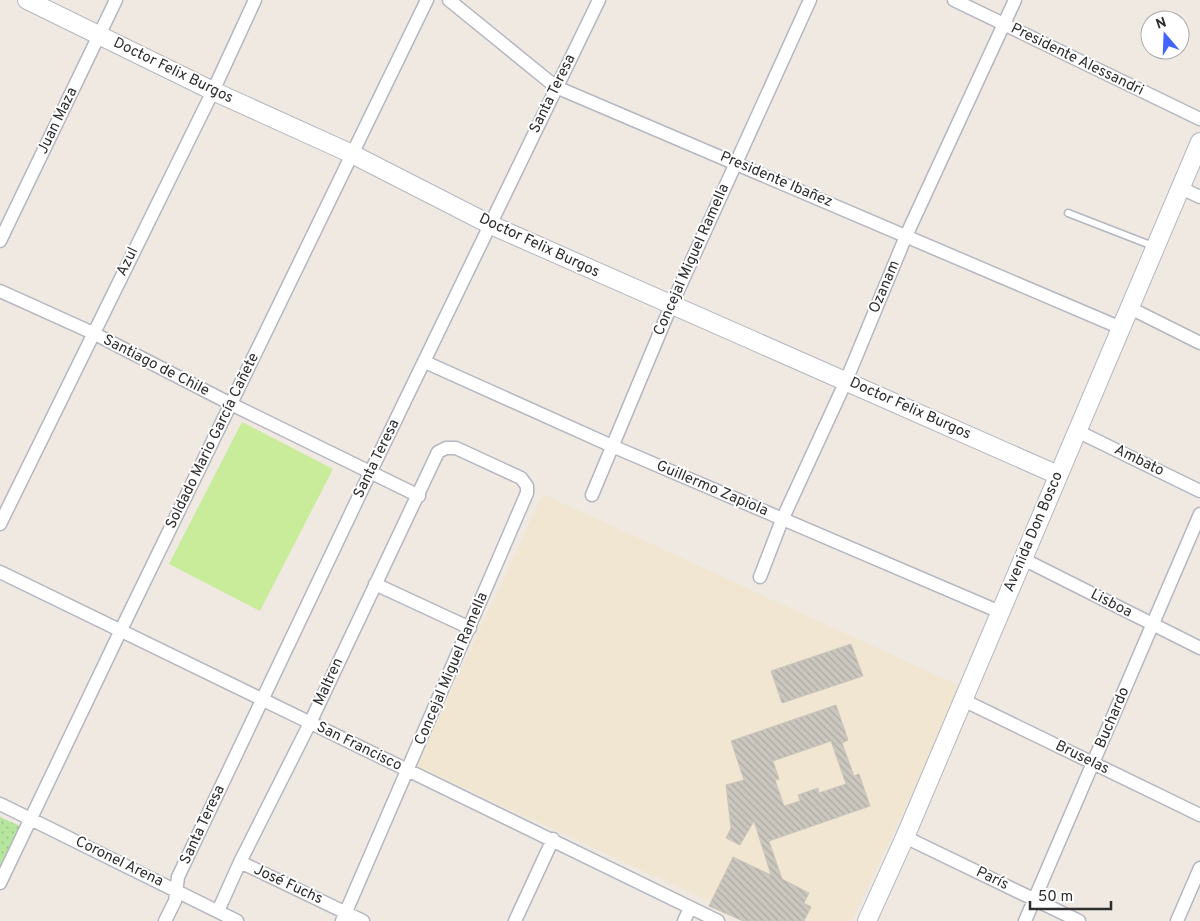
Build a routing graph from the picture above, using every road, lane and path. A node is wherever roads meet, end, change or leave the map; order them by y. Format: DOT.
graph roads {
  1 [pos="27,0"];
  2 [pos="116,0"];
  3 [pos="255,0"];
  4 [pos="427,0"];
  5 [pos="450,0"];
  6 [pos="599,0"];
  7 [pos="810,0"];
  8 [pos="954,0"];
  9 [pos="1015,0"];
  10 [pos="1003,24"];
  11 [pos="99,36"];
  12 [pos="556,87"];
  13 [pos="212,91"];
  14 [pos="1200,119"];
  15 [pos="1200,142"];
  16 [pos="352,154"];
  17 [pos="736,162"];
  18 [pos="1181,188"];
  19 [pos="1200,197"];
  20 [pos="1068,213"];
  21 [pos="491,225"];
  22 [pos="906,236"];
  23 [pos="0,241"];
  24 [pos="1156,248"];
  25 [pos="0,291"];
  26 [pos="671,306"];
  27 [pos="1130,308"];
  28 [pos="1121,328"];
  29 [pos="93,334"];
  30 [pos="1200,343"];
  31 [pos="425,362"];
  32 [pos="846,380"];
  33 [pos="231,404"];
  34 [pos="1077,431"];
  35 [pos="612,446"];
  36 [pos="370,473"];
  37 [pos="1058,475"];
  38 [pos="1200,491"];
  39 [pos="592,495"];
  40 [pos="419,496"];
  41 [pos="526,500"];
  42 [pos="1200,514"];
  43 [pos="782,520"];
  44 [pos="0,524"];
  45 [pos="1023,559"];
  46 [pos="0,572"];
  47 [pos="760,577"];
  48 [pos="375,584"];
  49 [pos="1000,612"];
  50 [pos="1152,624"];
  51 [pos="470,628"];
  52 [pos="120,632"];
  53 [pos="1200,648"];
  54 [pos="262,699"];
  55 [pos="963,700"];
  56 [pos="310,723"];
  57 [pos="1094,764"];
  58 [pos="408,770"];
  59 [pos="0,804"];
  60 [pos="1200,816"];
  61 [pos="30,819"];
  62 [pos="905,837"];
  63 [pos="553,840"];
  64 [pos="240,862"];
  65 [pos="1200,868"];
  66 [pos="0,882"];
  67 [pos="177,891"];
  68 [pos="1035,899"];
  69 [pos="690,908"];
  70 [pos="218,911"];
  71 [pos="344,917"];
  72 [pos="165,921"];
  73 [pos="237,921"];
  74 [pos="363,921"];
  75 [pos="516,921"];
  76 [pos="684,921"];
  77 [pos="718,921"];
  78 [pos="867,921"];
  79 [pos="1025,921"];
  80 [pos="1079,921"];
  81 [pos="1177,921"];
  1 -- 11 [label="street, Doctor Felix Burgos"];
  2 -- 11 [label="street, Juan Maza"];
  3 -- 13 [label="street, Azul"];
  4 -- 16 [label="street, Soldado Mario García Cañete"];
  5 -- 12 [label="street, Presidente Ibañez"];
  6 -- 12 [label="street, Santa Teresa"];
  7 -- 17 [label="street, Concejal Miguel Ramella"];
  8 -- 10 [label="street, Presidente Alessandri"];
  9 -- 10 [label="street, Ozanam"];
  10 -- 14 [label="street, Presidente Alessandri"];
  10 -- 22 [label="street, Ozanam"];
  11 -- 13 [label="street, Doctor Felix Burgos"];
  11 -- 23 [label="street, Juan Maza"];
  12 -- 17 [label="street, Presidente Ibañez"];
  12 -- 21 [label="street, Santa Teresa"];
  13 -- 16 [label="street, Doctor Felix Burgos"];
  13 -- 29 [label="street, Azul"];
  15 -- 18 [label="street, Avenida Don Bosco"];
  16 -- 21 [label="street, Doctor Felix Burgos"];
  16 -- 33 [label="street, Soldado Mario García Cañete"];
  17 -- 22 [label="street, Presidente Ibañez"];
  17 -- 26 [label="street, Concejal Miguel Ramella"];
  18 -- 19 [label="street"];
  18 -- 24 [label="street, Avenida Don Bosco"];
  20 -- 24 [label="lane"];
  21 -- 26 [label="street, Doctor Felix Burgos"];
  21 -- 31 [label="street, Santa Teresa"];
  22 -- 28 [label="street, Presidente Ibañez"];
  22 -- 32 [label="street, Ozanam"];
  24 -- 27 [label="street, Avenida Don Bosco"];
  25 -- 29 [label="street, Santiago de Chile"];
  26 -- 32 [label="street, Doctor Felix Burgos"];
  26 -- 35 [label="street, Concejal Miguel Ramella"];
  27 -- 28 [label="street, Avenida Don Bosco"];
  27 -- 30 [label="street"];
  28 -- 34 [label="street, Avenida Don Bosco"];
  29 -- 33 [label="street, Santiago de Chile"];
  29 -- 44 [label="street, Azul"];
  31 -- 35 [label="street, Guillermo Zapiola"];
  31 -- 36 [label="street, Santa Teresa"];
  32 -- 37 [label="street, Doctor Felix Burgos"];
  32 -- 43 [label="street, Ozanam"];
  33 -- 36 [label="street, Santiago de Chile"];
  33 -- 52 [label="street, Soldado Mario García Cañete"];
  34 -- 37 [label="street, Avenida Don Bosco"];
  34 -- 38 [label="street, Ambato"];
  35 -- 39 [label="street, Concejal Miguel Ramella"];
  35 -- 43 [label="street, Guillermo Zapiola"];
  36 -- 40 [label="street, Santiago de Chile"];
  36 -- 54 [label="street, Santa Teresa"];
  37 -- 45 [label="street, Avenida Don Bosco"];
  40 -- 41 [label="street, Maltren"];
  40 -- 48 [label="street, Maltren"];
  41 -- 51 [label="street, Concejal Miguel Ramella"];
  42 -- 50 [label="street, Buchardo"];
  43 -- 47 [label="street, Ozanam"];
  43 -- 49 [label="street, Guillermo Zapiola"];
  45 -- 49 [label="street, Avenida Don Bosco"];
  45 -- 50 [label="street, Lisboa"];
  46 -- 52 [label="street, San Francisco"];
  48 -- 51 [label="street"];
  48 -- 56 [label="street, Maltren"];
  49 -- 55 [label="street, Avenida Don Bosco"];
  50 -- 53 [label="street, Lisboa"];
  50 -- 57 [label="street, Buchardo"];
  51 -- 58 [label="street, Concejal Miguel Ramella"];
  52 -- 54 [label="street, San Francisco"];
  52 -- 61 [label="street, Soldado Mario García Cañete"];
  54 -- 56 [label="street, San Francisco"];
  54 -- 67 [label="street, Santa Teresa"];
  55 -- 57 [label="street, Bruselas"];
  55 -- 62 [label="street, Avenida Don Bosco"];
  56 -- 58 [label="street, San Francisco"];
  56 -- 64 [label="street, Maltren"];
  57 -- 60 [label="street, Bruselas"];
  57 -- 68 [label="street, Buchardo"];
  58 -- 63 [label="street, San Francisco"];
  58 -- 71 [label="street, Concejal Miguel Ramella"];
  59 -- 61 [label="street, Coronel Arena"];
  61 -- 66 [label="street, Soldado Mario García Cañete"];
  61 -- 67 [label="street, Coronel Arena"];
  62 -- 68 [label="street, París"];
  62 -- 78 [label="street, Avenida Don Bosco"];
  63 -- 69 [label="street, San Francisco"];
  63 -- 75 [label="street"];
  64 -- 70 [label="street, Maltren"];
  64 -- 71 [label="street, José Fuchs"];
  65 -- 81 [label="street"];
  67 -- 70 [label="street, Coronel Arena"];
  67 -- 72 [label="street, Santa Teresa"];
  68 -- 79 [label="street, Buchardo"];
  68 -- 80 [label="street, París"];
  69 -- 76 [label="street"];
  69 -- 77 [label="street, San Francisco"];
  70 -- 73 [label="street, Coronel Arena"];
  71 -- 74 [label="street, José Fuchs"];
}
